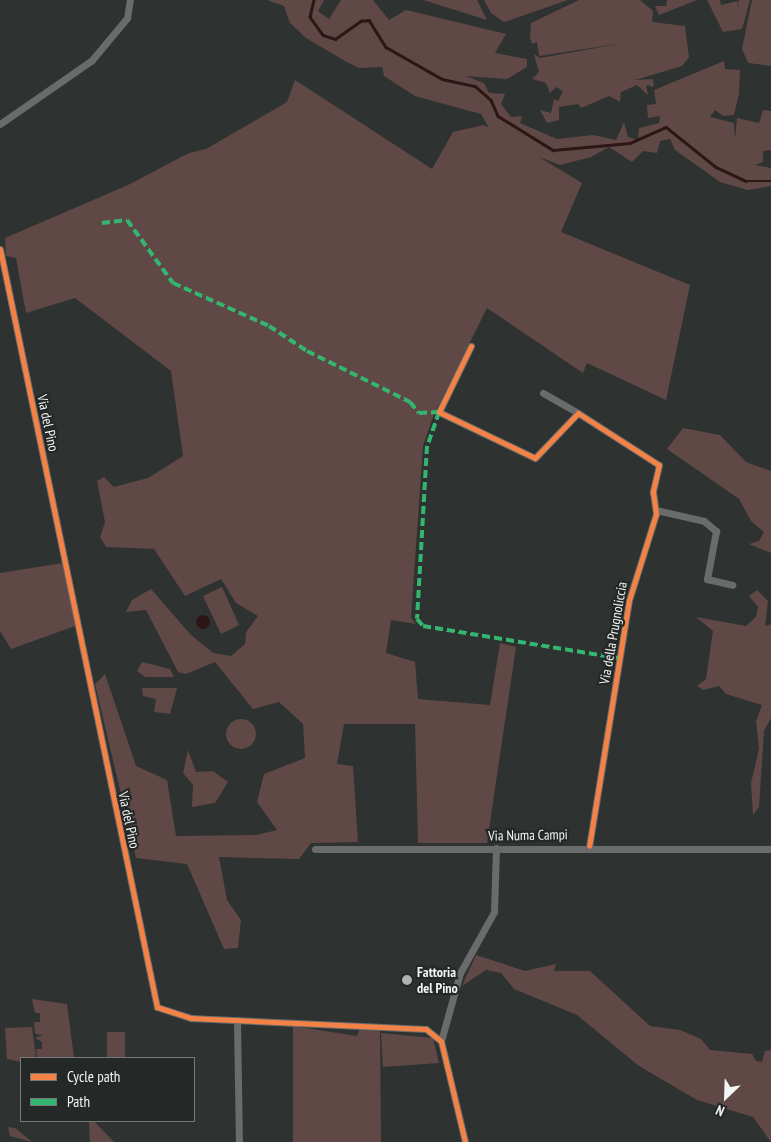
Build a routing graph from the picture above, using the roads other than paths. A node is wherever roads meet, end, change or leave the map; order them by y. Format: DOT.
graph roads {
  1 [pos="130,0"];
  2 [pos="0,124"];
  3 [pos="0,250"];
  4 [pos="471,346"];
  5 [pos="543,393"];
  6 [pos="578,413"];
  7 [pos="656,510"];
  8 [pos="732,585"];
  9 [pos="589,846"];
  10 [pos="496,848"];
  11 [pos="315,849"];
  12 [pos="771,849"];
  13 [pos="238,1020"];
  14 [pos="441,1041"];
  15 [pos="239,1142"];
  16 [pos="465,1142"];
  1 -- 2 [label="street"];
  3 -- 13 [label="street, Via del Pino"];
  4 -- 6 [label="street"];
  5 -- 6 [label="street, Via della Prugnoliccia"];
  6 -- 7 [label="street, Via della Prugnoliccia"];
  7 -- 8 [label="street"];
  7 -- 9 [label="street, Via della Prugnoliccia"];
  9 -- 10 [label="street, Via Numa Campi"];
  9 -- 12 [label="street, Via Numa Campi"];
  10 -- 11 [label="street, Via Numa Campi"];
  10 -- 14 [label="street"];
  13 -- 14 [label="street, Via del Pino"];
  13 -- 15 [label="street"];
  14 -- 16 [label="street"];
}
